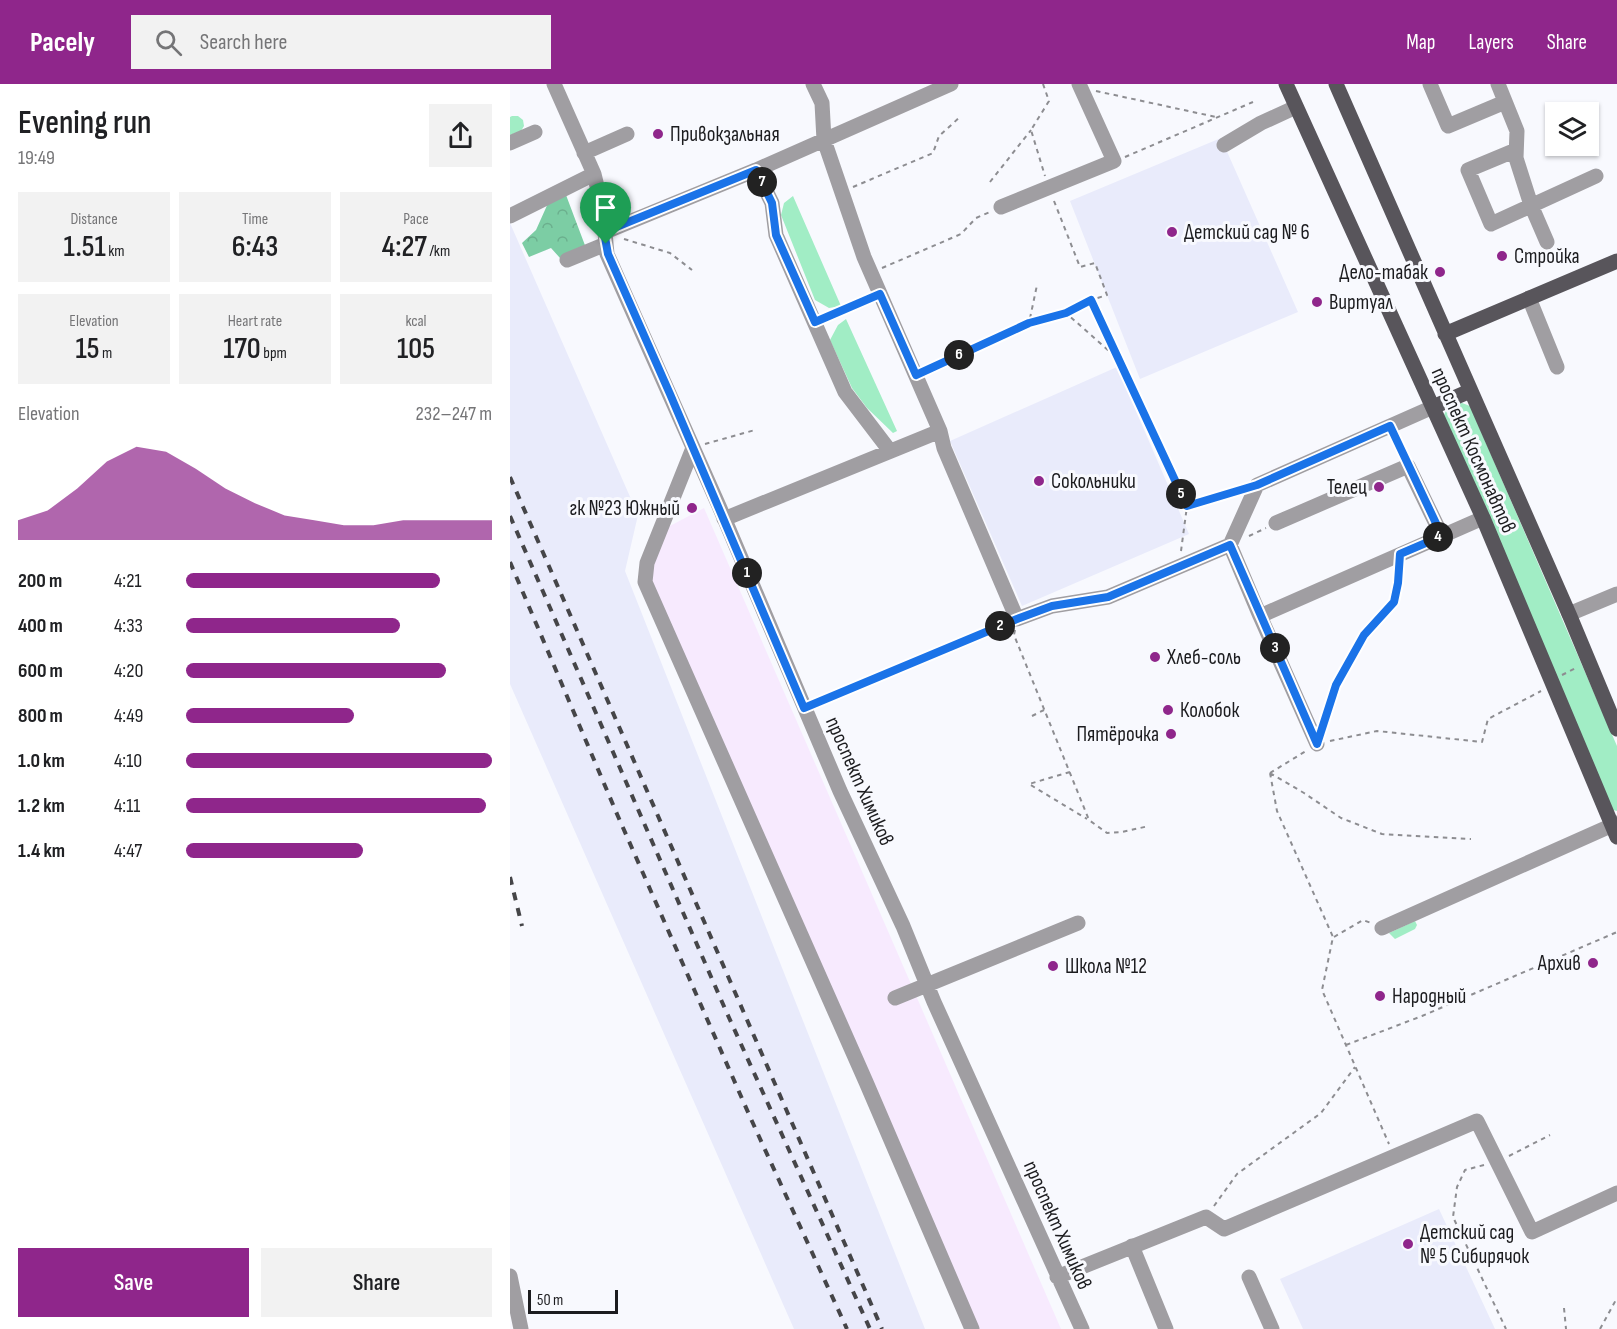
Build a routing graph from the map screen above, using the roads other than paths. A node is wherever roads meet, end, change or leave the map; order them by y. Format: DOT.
graph roads {
  1 [pos="554,84"];
  2 [pos="813,84"];
  3 [pos="951,84"];
  4 [pos="1286,84"];
  5 [pos="1336,84"];
  6 [pos="1430,84"];
  7 [pos="1498,84"];
  8 [pos="1080,86"];
  9 [pos="1505,102"];
  10 [pos="1296,107"];
  11 [pos="535,132"];
  12 [pos="627,134"];
  13 [pos="824,140"];
  14 [pos="510,143"];
  15 [pos="1224,145"];
  16 [pos="1516,150"];
  17 [pos="584,153"];
  18 [pos="756,170"];
  19 [pos="594,174"];
  20 [pos="1596,176"];
  21 [pos="1531,205"];
  22 [pos="1001,207"];
  23 [pos="510,216"];
  24 [pos="605,238"];
  25 [pos="1547,242"];
  26 [pos="567,260"];
  27 [pos="1617,261"];
  28 [pos="1529,298"];
  29 [pos="1445,334"];
  30 [pos="1557,367"];
  31 [pos="1470,391"];
  32 [pos="1433,407"];
  33 [pos="940,431"];
  34 [pos="693,448"];
  35 [pos="891,451"];
  36 [pos="1483,518"];
  37 [pos="724,519"];
  38 [pos="1276,523"];
  39 [pos="1442,536"];
  40 [pos="1230,545"];
  41 [pos="1617,594"];
  42 [pos="1569,614"];
  43 [pos="1260,616"];
  44 [pos="1615,719"];
  45 [pos="1317,744"];
  46 [pos="1615,828"];
  47 [pos="1078,923"];
  48 [pos="1382,928"];
  49 [pos="927,984"];
  50 [pos="895,998"];
  51 [pos="1617,1193"];
  52 [pos="1132,1246"];
  53 [pos="510,1276"];
  54 [pos="1058,1277"];
  55 [pos="1249,1277"];
  56 [pos="521,1329"];
  57 [pos="972,1329"];
  58 [pos="1082,1329"];
  59 [pos="1166,1329"];
  60 [pos="1272,1329"];
  1 -- 17 [label="street, проспект Химиков"];
  2 -- 13 [label="street"];
  3 -- 13 [label="street"];
  4 -- 10 [label="main road, проспект Космонавтов"];
  5 -- 29 [label="main road, проспект Космонавтов"];
  6 -- 9 [label="street"];
  7 -- 9 [label="street"];
  8 -- 22 [label="street"];
  9 -- 16 [label="street"];
  10 -- 15 [label="street"];
  10 -- 32 [label="main road, проспект Космонавтов"];
  11 -- 14 [label="street"];
  12 -- 17 [label="street"];
  13 -- 18 [label="street"];
  13 -- 33 [label="street"];
  16 -- 21 [label="street"];
  16 -- 21 [label="street"];
  17 -- 19 [label="street, проспект Химиков"];
  18 -- 24 [label="street"];
  18 -- 35 [label="street"];
  19 -- 23 [label="street"];
  19 -- 24 [label="street, проспект Химиков"];
  20 -- 21 [label="street"];
  21 -- 25 [label="street"];
  24 -- 26 [label="street"];
  24 -- 34 [label="street, проспект Химиков"];
  27 -- 28 [label="main road"];
  28 -- 29 [label="main road"];
  28 -- 30 [label="street"];
  29 -- 31 [label="main road, проспект Космонавтов"];
  31 -- 32 [label="main road"];
  31 -- 42 [label="main road, проспект Космонавтов"];
  32 -- 36 [label="main road, проспект Космонавтов"];
  32 -- 40 [label="street"];
  33 -- 35 [label="street"];
  33 -- 40 [label="street"];
  34 -- 37 [label="street, проспект Химиков"];
  34 -- 57 [label="street"];
  35 -- 37 [label="street"];
  36 -- 39 [label="street"];
  36 -- 46 [label="main road, проспект Космонавтов"];
  37 -- 49 [label="street, проспект Химиков"];
  38 -- 39 [label="street"];
  39 -- 43 [label="street"];
  40 -- 43 [label="street"];
  41 -- 42 [label="street"];
  42 -- 44 [label="main road, проспект Космонавтов"];
  43 -- 45 [label="street"];
  46 -- 48 [label="street"];
  47 -- 49 [label="street"];
  49 -- 50 [label="street"];
  49 -- 54 [label="street, проспект Химиков"];
  51 -- 52 [label="street"];
  52 -- 54 [label="street"];
  52 -- 59 [label="street"];
  53 -- 56 [label="street"];
  54 -- 58 [label="street, проспект Химиков"];
  55 -- 60 [label="street"];
}
